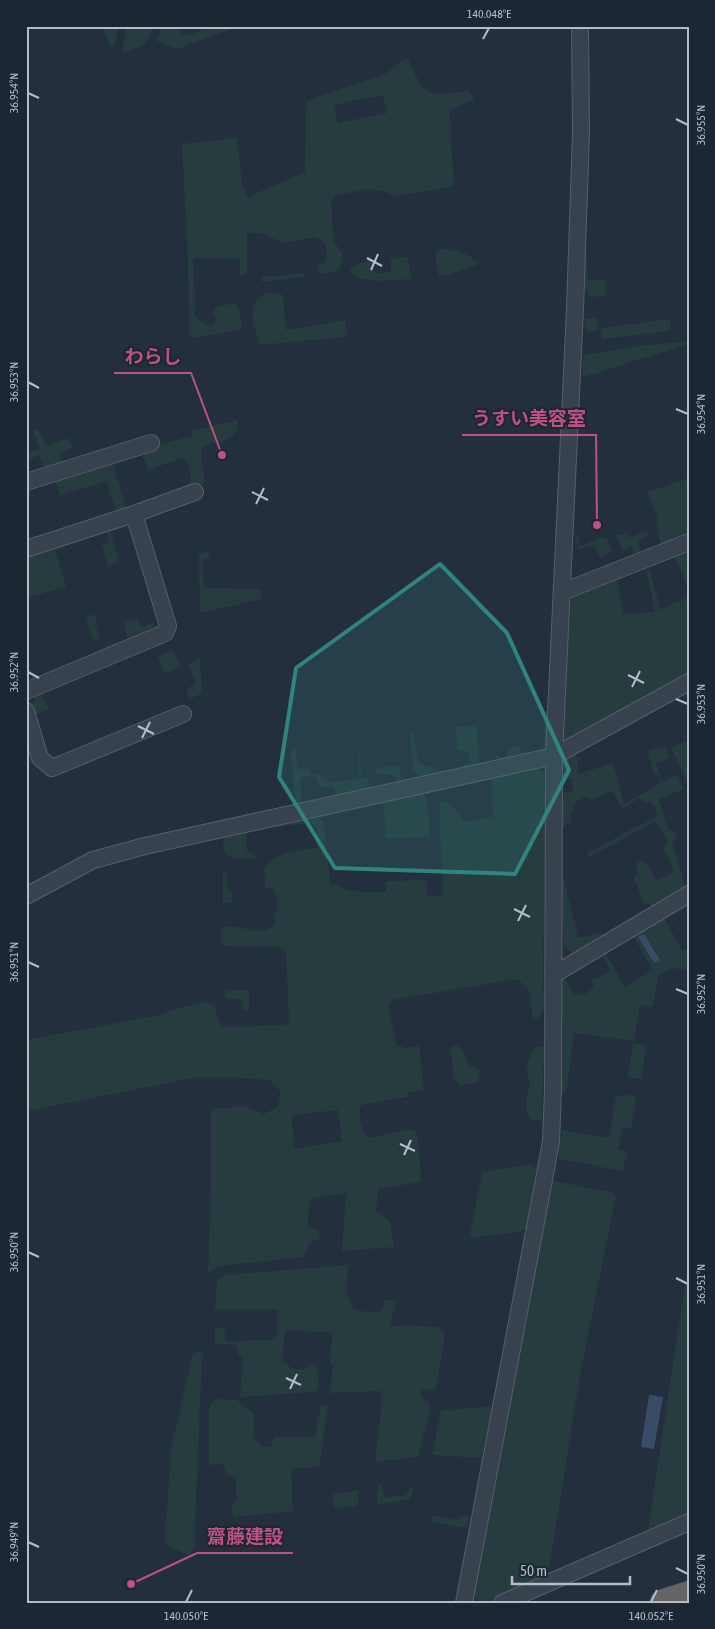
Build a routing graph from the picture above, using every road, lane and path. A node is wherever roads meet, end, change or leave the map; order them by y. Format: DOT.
graph roads {
  1 [pos="580,26"];
  2 [pos="151,442"];
  3 [pos="26,482"];
  4 [pos="195,492"];
  5 [pos="134,514"];
  6 [pos="689,542"];
  7 [pos="26,549"];
  8 [pos="562,592"];
  9 [pos="689,682"];
  10 [pos="26,691"];
  11 [pos="26,711"];
  12 [pos="183,714"];
  13 [pos="554,756"];
  14 [pos="689,894"];
  15 [pos="26,896"];
  16 [pos="553,975"];
  17 [pos="689,1522"];
  18 [pos="689,1596"];
  19 [pos="464,1603"];
  20 [pos="502,1603"];
  21 [pos="664,1603"];
  1 -- 8 [label="street"];
  2 -- 3 [label="street"];
  4 -- 5 [label="street"];
  5 -- 7 [label="street"];
  5 -- 10 [label="street"];
  6 -- 8 [label="street"];
  8 -- 13 [label="street"];
  9 -- 13 [label="street"];
  11 -- 12 [label="street"];
  13 -- 15 [label="street"];
  13 -- 16 [label="street"];
  14 -- 16 [label="street"];
  16 -- 19 [label="street"];
  17 -- 20 [label="street"];
  18 -- 21 [label="highway"];
}
